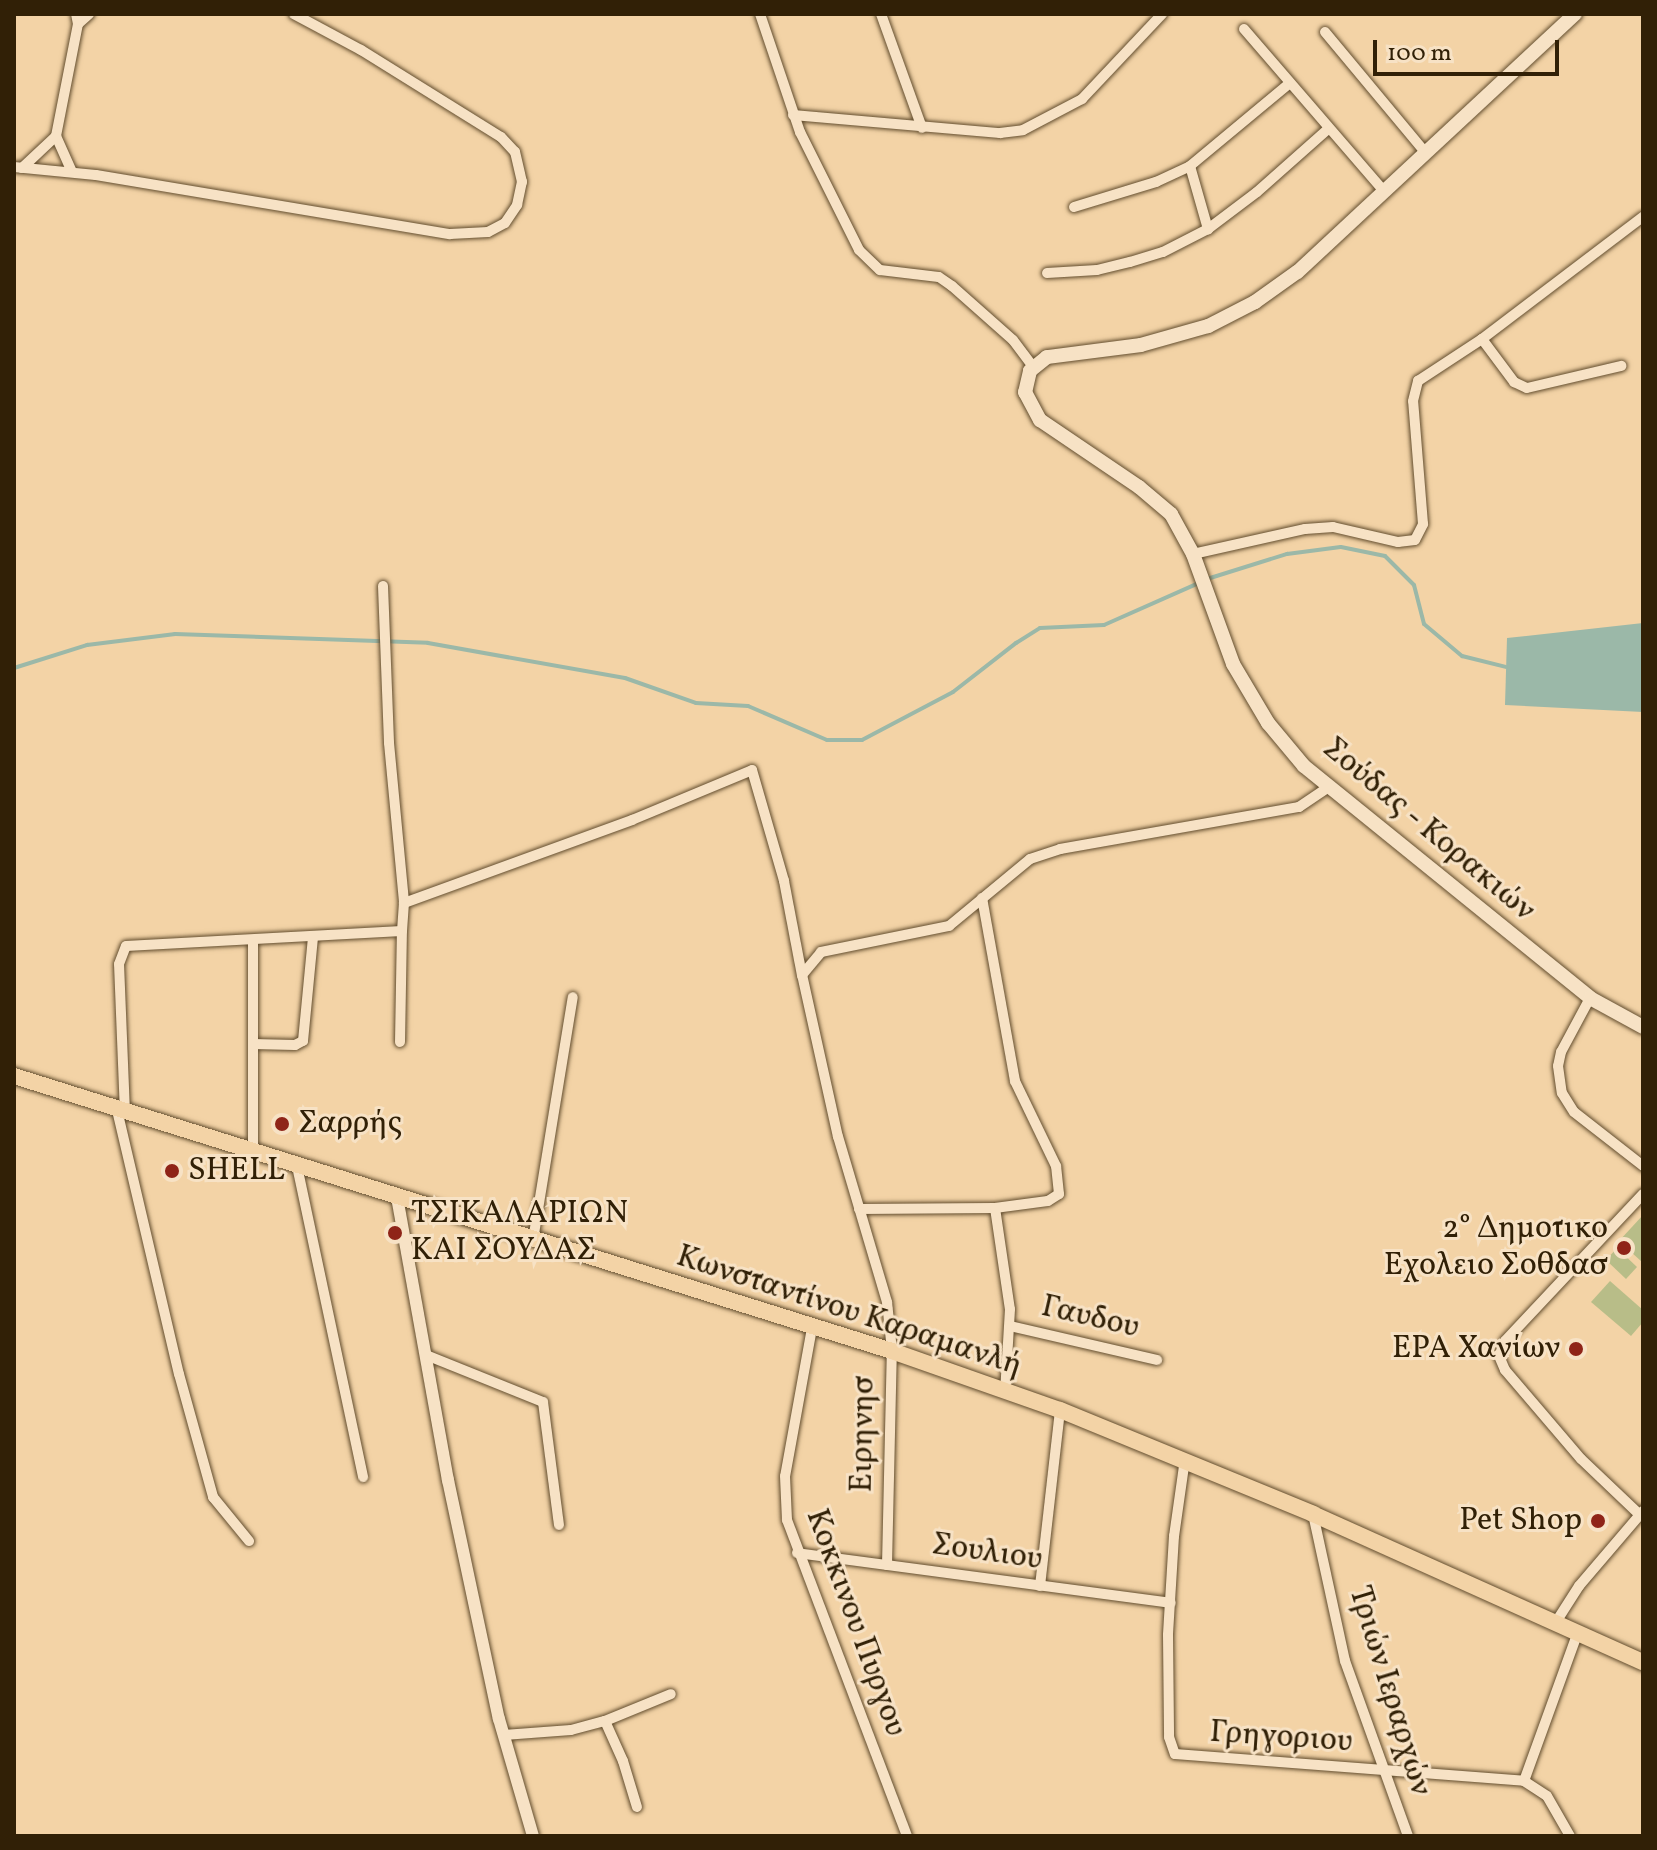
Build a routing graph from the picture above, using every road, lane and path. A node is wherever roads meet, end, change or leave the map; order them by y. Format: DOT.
graph roads {
  1 [pos="89,14"];
  2 [pos="294,14"];
  3 [pos="760,14"];
  4 [pos="881,14"];
  5 [pos="1162,14"];
  6 [pos="1575,14"];
  7 [pos="77,19"];
  8 [pos="1244,29"];
  9 [pos="1325,32"];
  10 [pos="1290,83"];
  11 [pos="793,115"];
  12 [pos="922,128"];
  13 [pos="1328,129"];
  14 [pos="56,136"];
  15 [pos="1425,152"];
  16 [pos="1190,166"];
  17 [pos="18,168"];
  18 [pos="72,172"];
  19 [pos="1384,191"];
  20 [pos="1074,207"];
  21 [pos="1643,217"];
  22 [pos="1208,229"];
  23 [pos="1047,273"];
  24 [pos="1482,339"];
  25 [pos="1621,366"];
  26 [pos="1033,367"];
  27 [pos="1195,560"];
  28 [pos="383,586"];
  29 [pos="1327,788"];
  30 [pos="982,898"];
  31 [pos="404,903"];
  32 [pos="402,931"];
  33 [pos="313,938"];
  34 [pos="253,942"];
  35 [pos="802,975"];
  36 [pos="573,997"];
  37 [pos="1590,998"];
  38 [pos="1643,1027"];
  39 [pos="400,1042"];
  40 [pos="253,1044"];
  41 [pos="14,1076"];
  42 [pos="121,1112"];
  43 [pos="253,1154"];
  44 [pos="297,1166"];
  45 [pos="1643,1166"];
  46 [pos="1643,1194"];
  47 [pos="397,1197"];
  48 [pos="995,1208"];
  49 [pos="859,1209"];
  50 [pos="533,1240"];
  51 [pos="1010,1326"];
  52 [pos="812,1328"];
  53 [pos="892,1351"];
  54 [pos="426,1355"];
  55 [pos="1157,1360"];
  56 [pos="1005,1392"];
  57 [pos="1060,1410"];
  58 [pos="1185,1459"];
  59 [pos="363,1477"];
  60 [pos="1641,1513"];
  61 [pos="1313,1514"];
  62 [pos="559,1525"];
  63 [pos="249,1541"];
  64 [pos="797,1553"];
  65 [pos="887,1565"];
  66 [pos="1040,1586"];
  67 [pos="1171,1603"];
  68 [pos="1556,1622"];
  69 [pos="1578,1632"];
  70 [pos="1643,1662"];
  71 [pos="671,1694"];
  72 [pos="605,1721"];
  73 [pos="504,1735"];
  74 [pos="1384,1771"];
  75 [pos="1524,1781"];
  76 [pos="637,1807"];
  77 [pos="533,1836"];
  78 [pos="907,1836"];
  79 [pos="1408,1836"];
  80 [pos="1570,1836"];
  1 -- 7 [label="street"];
  2 -- 18 [label="street"];
  3 -- 11 [label="street"];
  4 -- 12 [label="street"];
  5 -- 12 [label="street"];
  6 -- 15 [label="main road"];
  7 -- 14 [label="street"];
  8 -- 10 [label="street"];
  9 -- 15 [label="street"];
  10 -- 13 [label="street"];
  10 -- 16 [label="street"];
  11 -- 12 [label="street"];
  11 -- 26 [label="street"];
  13 -- 19 [label="street"];
  13 -- 22 [label="street"];
  14 -- 17 [label="street"];
  14 -- 18 [label="street"];
  15 -- 19 [label="main road"];
  16 -- 20 [label="street"];
  16 -- 22 [label="street"];
  17 -- 18 [label="street"];
  19 -- 26 [label="main road"];
  21 -- 24 [label="street"];
  22 -- 23 [label="street"];
  24 -- 25 [label="street"];
  24 -- 27 [label="street"];
  26 -- 27 [label="main road"];
  27 -- 29 [label="main road, Σούδας - Κορακιών"];
  28 -- 31 [label="street"];
  29 -- 30 [label="street"];
  29 -- 37 [label="main road, Σούδας - Κορακιών"];
  30 -- 35 [label="street"];
  30 -- 48 [label="street"];
  31 -- 32 [label="street"];
  31 -- 35 [label="street, Ειρηνησ"];
  32 -- 33 [label="street"];
  32 -- 39 [label="street"];
  33 -- 34 [label="street"];
  33 -- 40 [label="street"];
  34 -- 40 [label="street"];
  34 -- 42 [label="street"];
  35 -- 49 [label="street, Ειρηνησ"];
  36 -- 50 [label="street"];
  37 -- 38 [label="main road, Σούδας - Κορακιών"];
  37 -- 45 [label="street"];
  40 -- 43 [label="street"];
  41 -- 42 [label="main road, Κωνσταντίνου Καραμανλή"];
  42 -- 43 [label="main road, Κωνσταντίνου Καραμανλή"];
  42 -- 63 [label="street"];
  43 -- 44 [label="main road, Κωνσταντίνου Καραμανλή"];
  44 -- 47 [label="main road, Κωνσταντίνου Καραμανλή"];
  44 -- 59 [label="street"];
  46 -- 60 [label="street"];
  47 -- 50 [label="main road, Κωνσταντίνου Καραμανλή"];
  47 -- 54 [label="street"];
  48 -- 49 [label="street"];
  48 -- 51 [label="street"];
  49 -- 53 [label="street, Ειρηνησ"];
  50 -- 52 [label="main road, Κωνσταντίνου Καραμανλή"];
  51 -- 55 [label="street, Γαυδου"];
  51 -- 56 [label="street"];
  52 -- 53 [label="main road, Κωνσταντίνου Καραμανλή"];
  52 -- 64 [label="street, Κοκκινου Πυργου"];
  53 -- 56 [label="main road, Κωνσταντίνου Καραμανλή"];
  53 -- 65 [label="street, Ειρηνησ"];
  54 -- 62 [label="street"];
  54 -- 73 [label="street"];
  56 -- 57 [label="main road, Κωνσταντίνου Καραμανλή"];
  57 -- 58 [label="main road, Κωνσταντίνου Καραμανλή"];
  57 -- 66 [label="street"];
  58 -- 61 [label="main road, Κωνσταντίνου Καραμανλή"];
  58 -- 67 [label="street"];
  60 -- 68 [label="street"];
  61 -- 68 [label="main road, Κωνσταντίνου Καραμανλή"];
  61 -- 74 [label="street, Τριών Ιεραρχών"];
  64 -- 65 [label="street, Σουλιου"];
  64 -- 78 [label="street, Κοκκινου Πυργου"];
  65 -- 66 [label="street, Σουλιου"];
  66 -- 67 [label="street, Σουλιου"];
  67 -- 74 [label="street, Γρηγοριου"];
  68 -- 69 [label="main road, Κωνσταντίνου Καραμανλή"];
  69 -- 70 [label="main road, Κωνσταντίνου Καραμανλή"];
  69 -- 75 [label="street"];
  71 -- 72 [label="street"];
  72 -- 73 [label="street"];
  72 -- 76 [label="street"];
  73 -- 77 [label="street"];
  74 -- 75 [label="street, Γρηγοριου"];
  74 -- 79 [label="street, Τριών Ιεραρχών"];
  75 -- 80 [label="street"];
}
